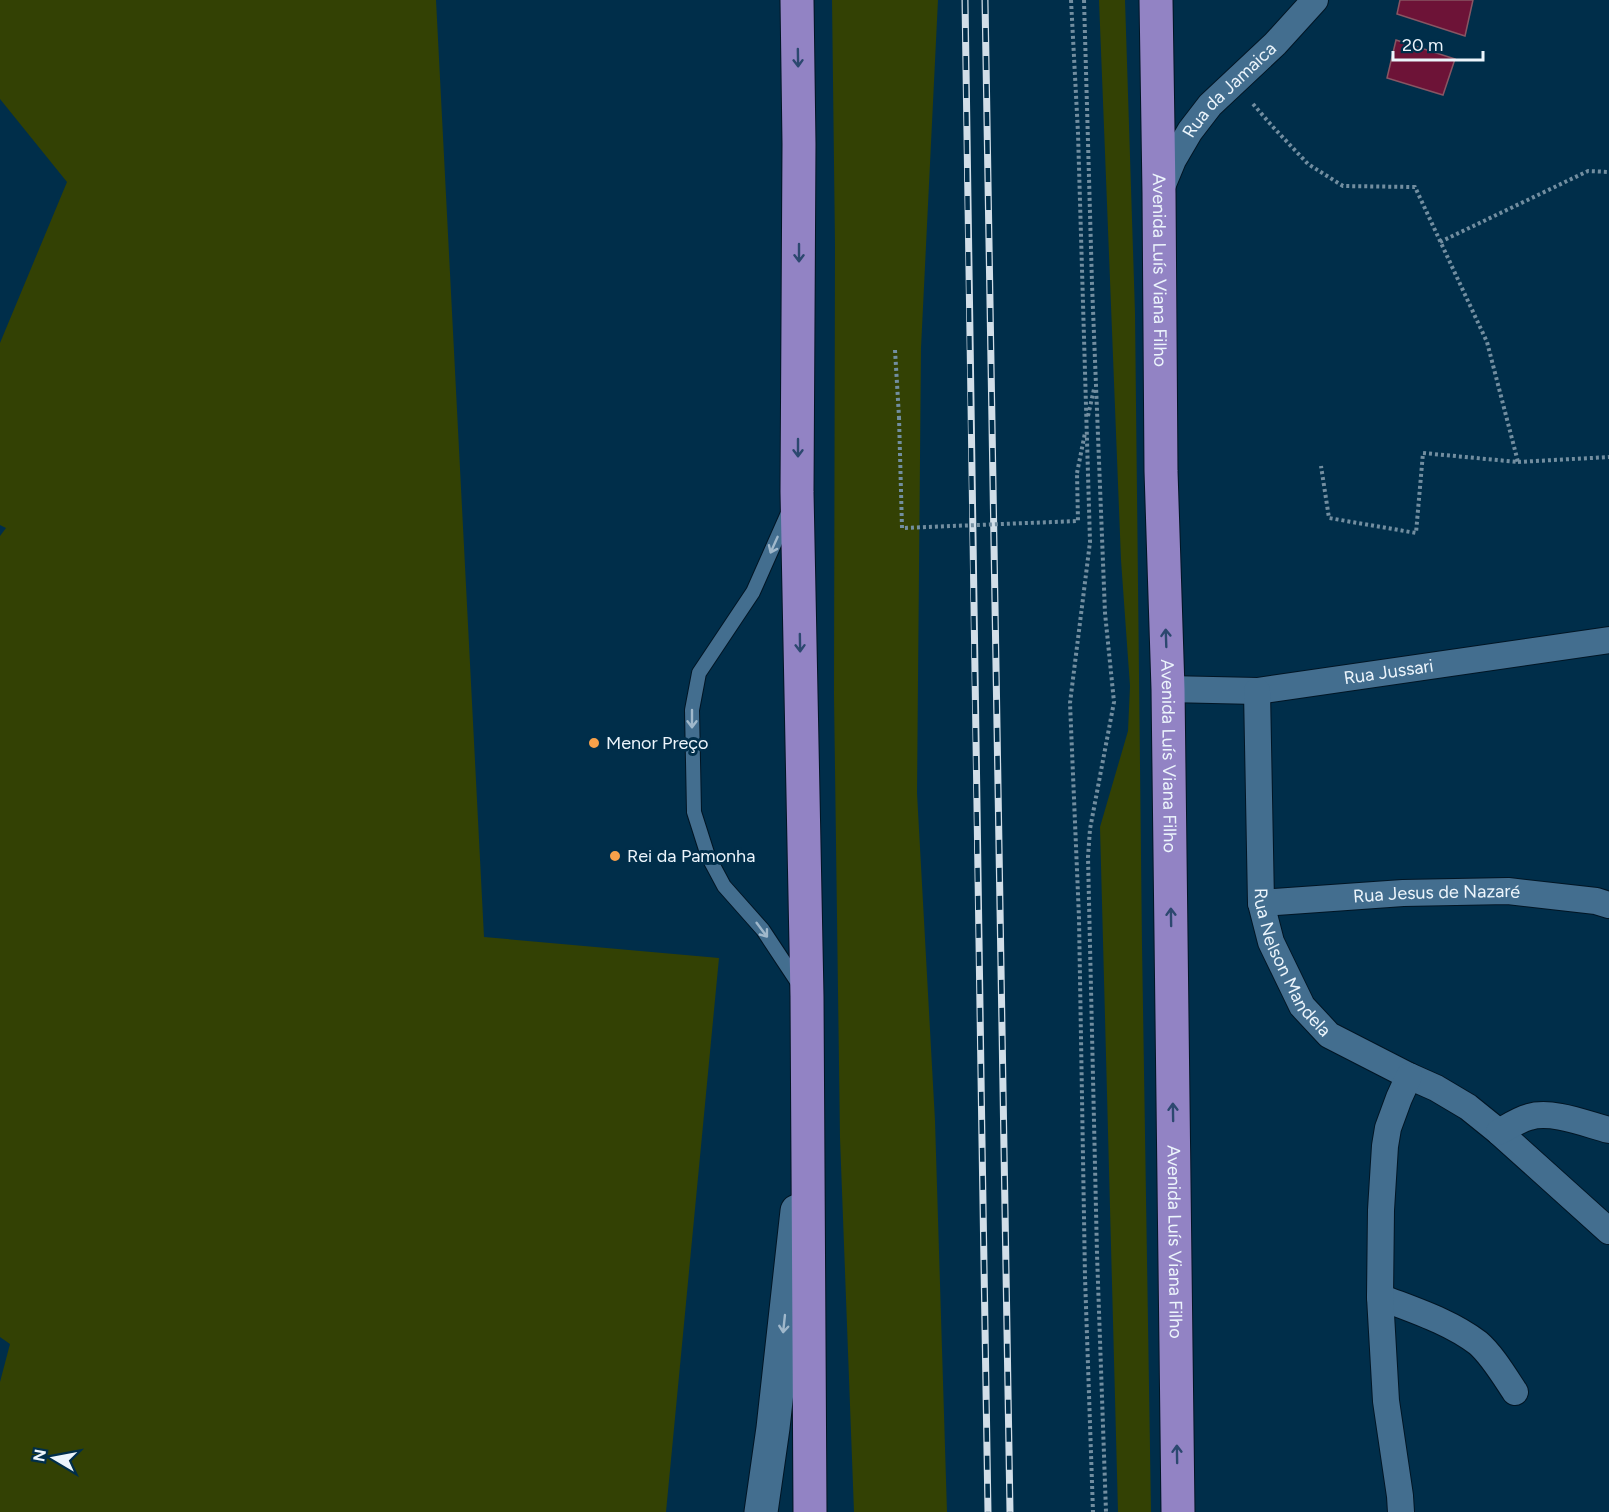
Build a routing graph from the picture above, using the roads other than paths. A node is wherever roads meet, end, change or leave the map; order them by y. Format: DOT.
graph roads {
  1 [pos="796,0"];
  2 [pos="1156,0"];
  3 [pos="1314,0"];
  4 [pos="1159,193"];
  5 [pos="797,492"];
  6 [pos="1609,640"];
  7 [pos="1168,689"];
  8 [pos="1257,690"];
  9 [pos="1261,903"];
  10 [pos="1609,905"];
  11 [pos="807,996"];
  12 [pos="1409,1076"];
  13 [pos="807,1120"];
  14 [pos="1609,1130"];
  15 [pos="1498,1132"];
  16 [pos="1609,1231"];
  17 [pos="1380,1297"];
  18 [pos="1515,1392"];
  19 [pos="761,1512"];
  20 [pos="810,1512"];
  21 [pos="1178,1512"];
  22 [pos="1401,1512"];
  1 -- 5 [label="highway, one-way"];
  2 -- 4 [label="highway, Avenida Luís Viana Filho"];
  3 -- 4 [label="street, Rua da Jamaica"];
  7 -- 4 [label="highway, Avenida Luís Viana Filho, one-way"];
  5 -- 11 [label="highway, one-way"];
  5 -- 11 [label="lane, one-way"];
  6 -- 8 [label="street, Rua Jussari"];
  7 -- 8 [label="street, Rua Jussari"];
  21 -- 7 [label="highway, Avenida Luís Viana Filho, one-way"];
  8 -- 9 [label="street, Rua Nelson Mandela"];
  9 -- 10 [label="street, Rua Jesus de Nazaré"];
  9 -- 12 [label="street, Rua Nelson Mandela"];
  11 -- 13 [label="highway"];
  12 -- 15 [label="street, Rua Nelson Mandela"];
  12 -- 17 [label="street"];
  13 -- 19 [label="main road, one-way"];
  13 -- 20 [label="highway"];
  14 -- 15 [label="street"];
  15 -- 16 [label="street, Rua Nelson Mandela"];
  17 -- 18 [label="street"];
  17 -- 22 [label="street"];
}
